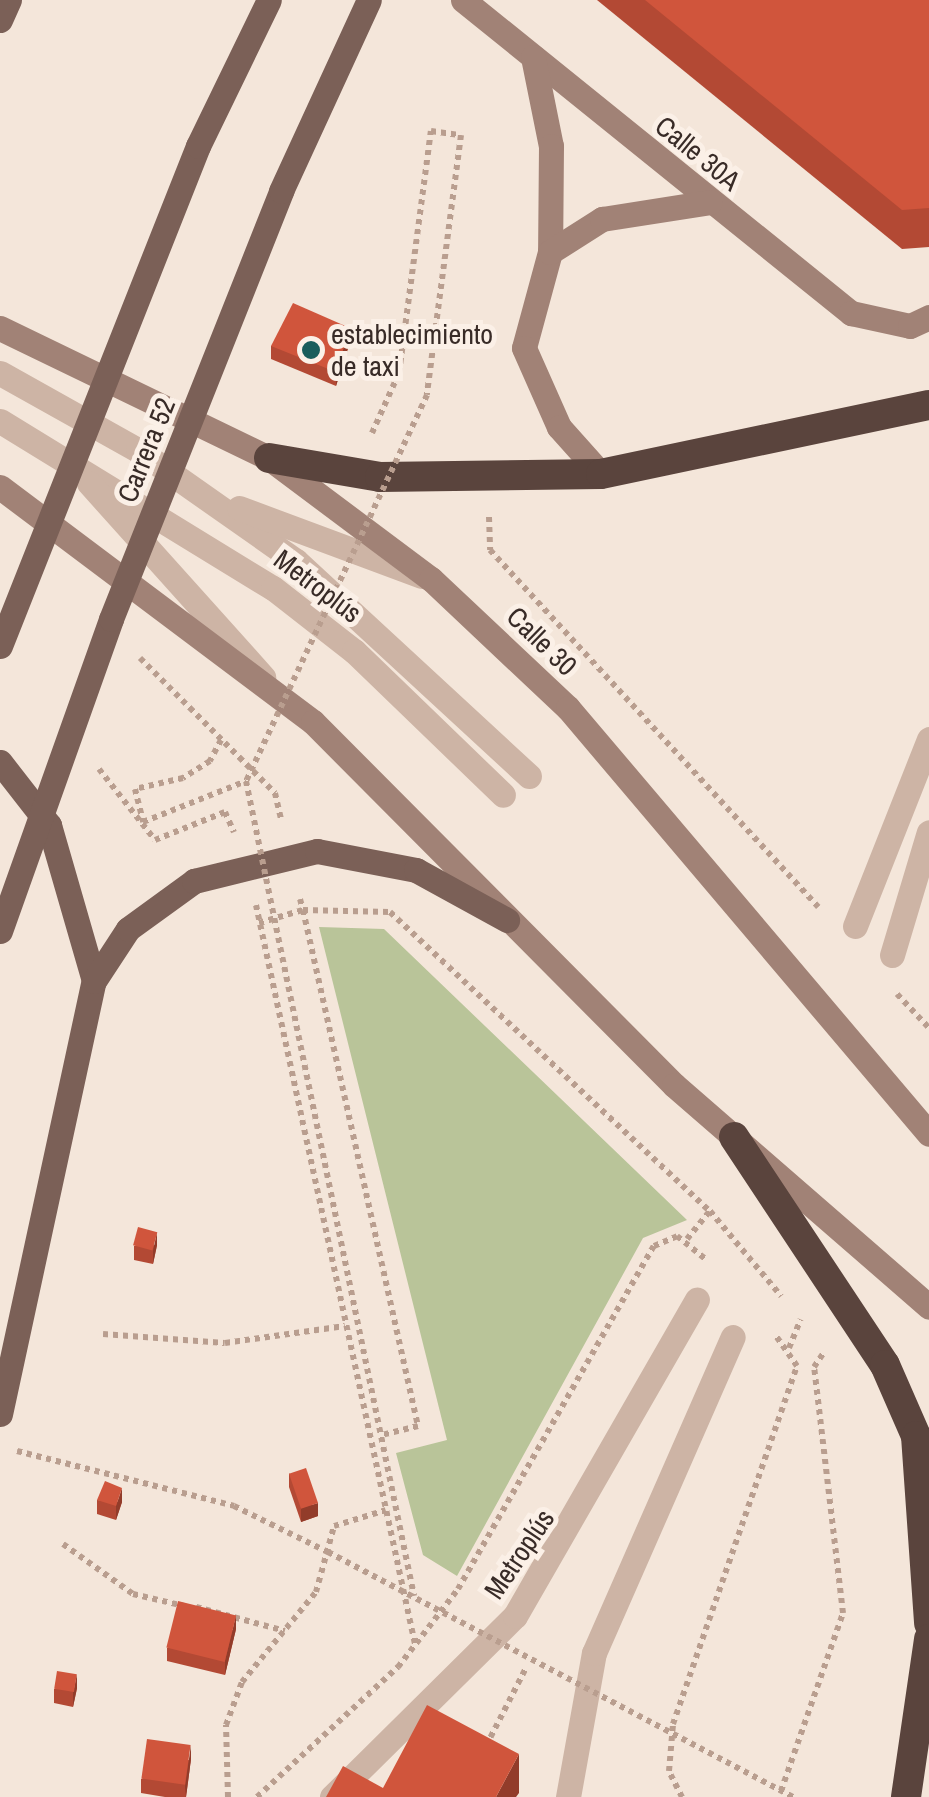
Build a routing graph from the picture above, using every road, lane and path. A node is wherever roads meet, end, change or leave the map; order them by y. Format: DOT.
graph roads {
  1 [pos="9,0"];
  2 [pos="269,0"];
  3 [pos="369,0"];
  4 [pos="463,0"];
  5 [pos="0,20"];
  6 [pos="533,57"];
  7 [pos="710,202"];
  8 [pos="550,252"];
  9 [pos="919,321"];
  10 [pos="0,328"];
  11 [pos="0,373"];
  12 [pos="929,405"];
  13 [pos="0,421"];
  14 [pos="372,434"];
  15 [pos="269,458"];
  16 [pos="69,461"];
  17 [pos="601,474"];
  18 [pos="487,481"];
  19 [pos="0,487"];
  20 [pos="211,497"];
  21 [pos="431,580"];
  22 [pos="0,646"];
  23 [pos="130,651"];
  24 [pos="268,683"];
  25 [pos="929,739"];
  26 [pos="221,740"];
  27 [pos="84,758"];
  28 [pos="0,762"];
  29 [pos="528,776"];
  30 [pos="246,781"];
  31 [pos="503,795"];
  32 [pos="929,832"];
  33 [pos="288,852"];
  34 [pos="248,862"];
  35 [pos="302,910"];
  36 [pos="822,912"];
  37 [pos="508,920"];
  38 [pos="260,923"];
  39 [pos="855,926"];
  40 [pos="0,931"];
  41 [pos="892,955"];
  42 [pos="94,981"];
  43 [pos="889,985"];
  44 [pos="929,1028"];
  45 [pos="929,1134"];
  46 [pos="734,1137"];
  47 [pos="710,1211"];
  48 [pos="687,1239"];
  49 [pos="698,1300"];
  50 [pos="929,1308"];
  51 [pos="800,1319"];
  52 [pos="346,1326"];
  53 [pos="103,1334"];
  54 [pos="733,1337"];
  55 [pos="789,1348"];
  56 [pos="825,1351"];
  57 [pos="835,1366"];
  58 [pos="2,1386"];
  59 [pos="0,1414"];
  60 [pos="381,1435"];
  61 [pos="0,1447"];
  62 [pos="386,1510"];
  63 [pos="63,1544"];
  64 [pos="328,1552"];
  65 [pos="414,1596"];
  66 [pos="929,1624"];
  67 [pos="285,1631"];
  68 [pos="929,1639"];
  69 [pos="415,1644"];
  70 [pos="531,1658"];
  71 [pos="482,1754"];
  72 [pos="782,1790"];
  73 [pos="228,1797"];
  74 [pos="332,1797"];
  75 [pos="568,1797"];
  76 [pos="794,1797"];
  77 [pos="906,1797"];
  1 -- 5 [label="main road"];
  2 -- 22 [label="main road, bridge"];
  3 -- 40 [label="main road, Carrera 52, bridge"];
  4 -- 6 [label="main road, Calle 30A"];
  6 -- 7 [label="main road, Calle 30A"];
  6 -- 8 [label="main road"];
  7 -- 8 [label="main road"];
  7 -- 9 [label="main road, Calle 30A"];
  8 -- 17 [label="main road"];
  10 -- 15 [label="main road, Calle 30"];
  11 -- 20 [label="lane, Metroplús"];
  12 -- 17 [label="highway"];
  13 -- 16 [label="lane, Metroplús"];
  14 -- 30 [label="path, bridge"];
  15 -- 18 [label="highway"];
  15 -- 21 [label="main road, Calle 30"];
  16 -- 24 [label="lane, Metroplús"];
  16 -- 31 [label="lane, Metroplús"];
  17 -- 18 [label="highway"];
  18 -- 36 [label="path"];
  19 -- 24 [label="main road"];
  20 -- 21 [label="lane, Metroplús"];
  20 -- 29 [label="lane, Metroplús"];
  21 -- 45 [label="main road, Calle 30"];
  23 -- 26 [label="path"];
  24 -- 37 [label="main road"];
  25 -- 39 [label="lane"];
  26 -- 30 [label="path"];
  26 -- 33 [label="path"];
  27 -- 34 [label="path"];
  28 -- 42 [label="main road"];
  30 -- 60 [label="path, bridge"];
  32 -- 41 [label="lane"];
  33 -- 34 [label="main road"];
  33 -- 35 [label="path"];
  33 -- 37 [label="main road"];
  34 -- 38 [label="path"];
  34 -- 42 [label="main road"];
  35 -- 38 [label="path"];
  35 -- 47 [label="path"];
  35 -- 60 [label="path"];
  37 -- 46 [label="main road"];
  38 -- 52 [label="path"];
  42 -- 58 [label="main road"];
  43 -- 44 [label="path"];
  46 -- 50 [label="main road"];
  46 -- 66 [label="highway"];
  47 -- 48 [label="path"];
  47 -- 51 [label="path"];
  49 -- 74 [label="lane, Metroplús"];
  51 -- 55 [label="path"];
  51 -- 56 [label="path"];
  52 -- 53 [label="path"];
  52 -- 62 [label="path"];
  54 -- 75 [label="lane"];
  56 -- 57 [label="path"];
  56 -- 72 [label="path"];
  58 -- 59 [label="main road"];
  60 -- 65 [label="path, bridge"];
  61 -- 64 [label="path"];
  62 -- 64 [label="path"];
  62 -- 69 [label="path"];
  63 -- 67 [label="path"];
  64 -- 65 [label="path, bridge"];
  64 -- 67 [label="path"];
  65 -- 70 [label="path, bridge"];
  67 -- 73 [label="path"];
  68 -- 77 [label="highway"];
  70 -- 71 [label="path"];
  70 -- 72 [label="path, bridge"];
  72 -- 76 [label="path, bridge"];
}
